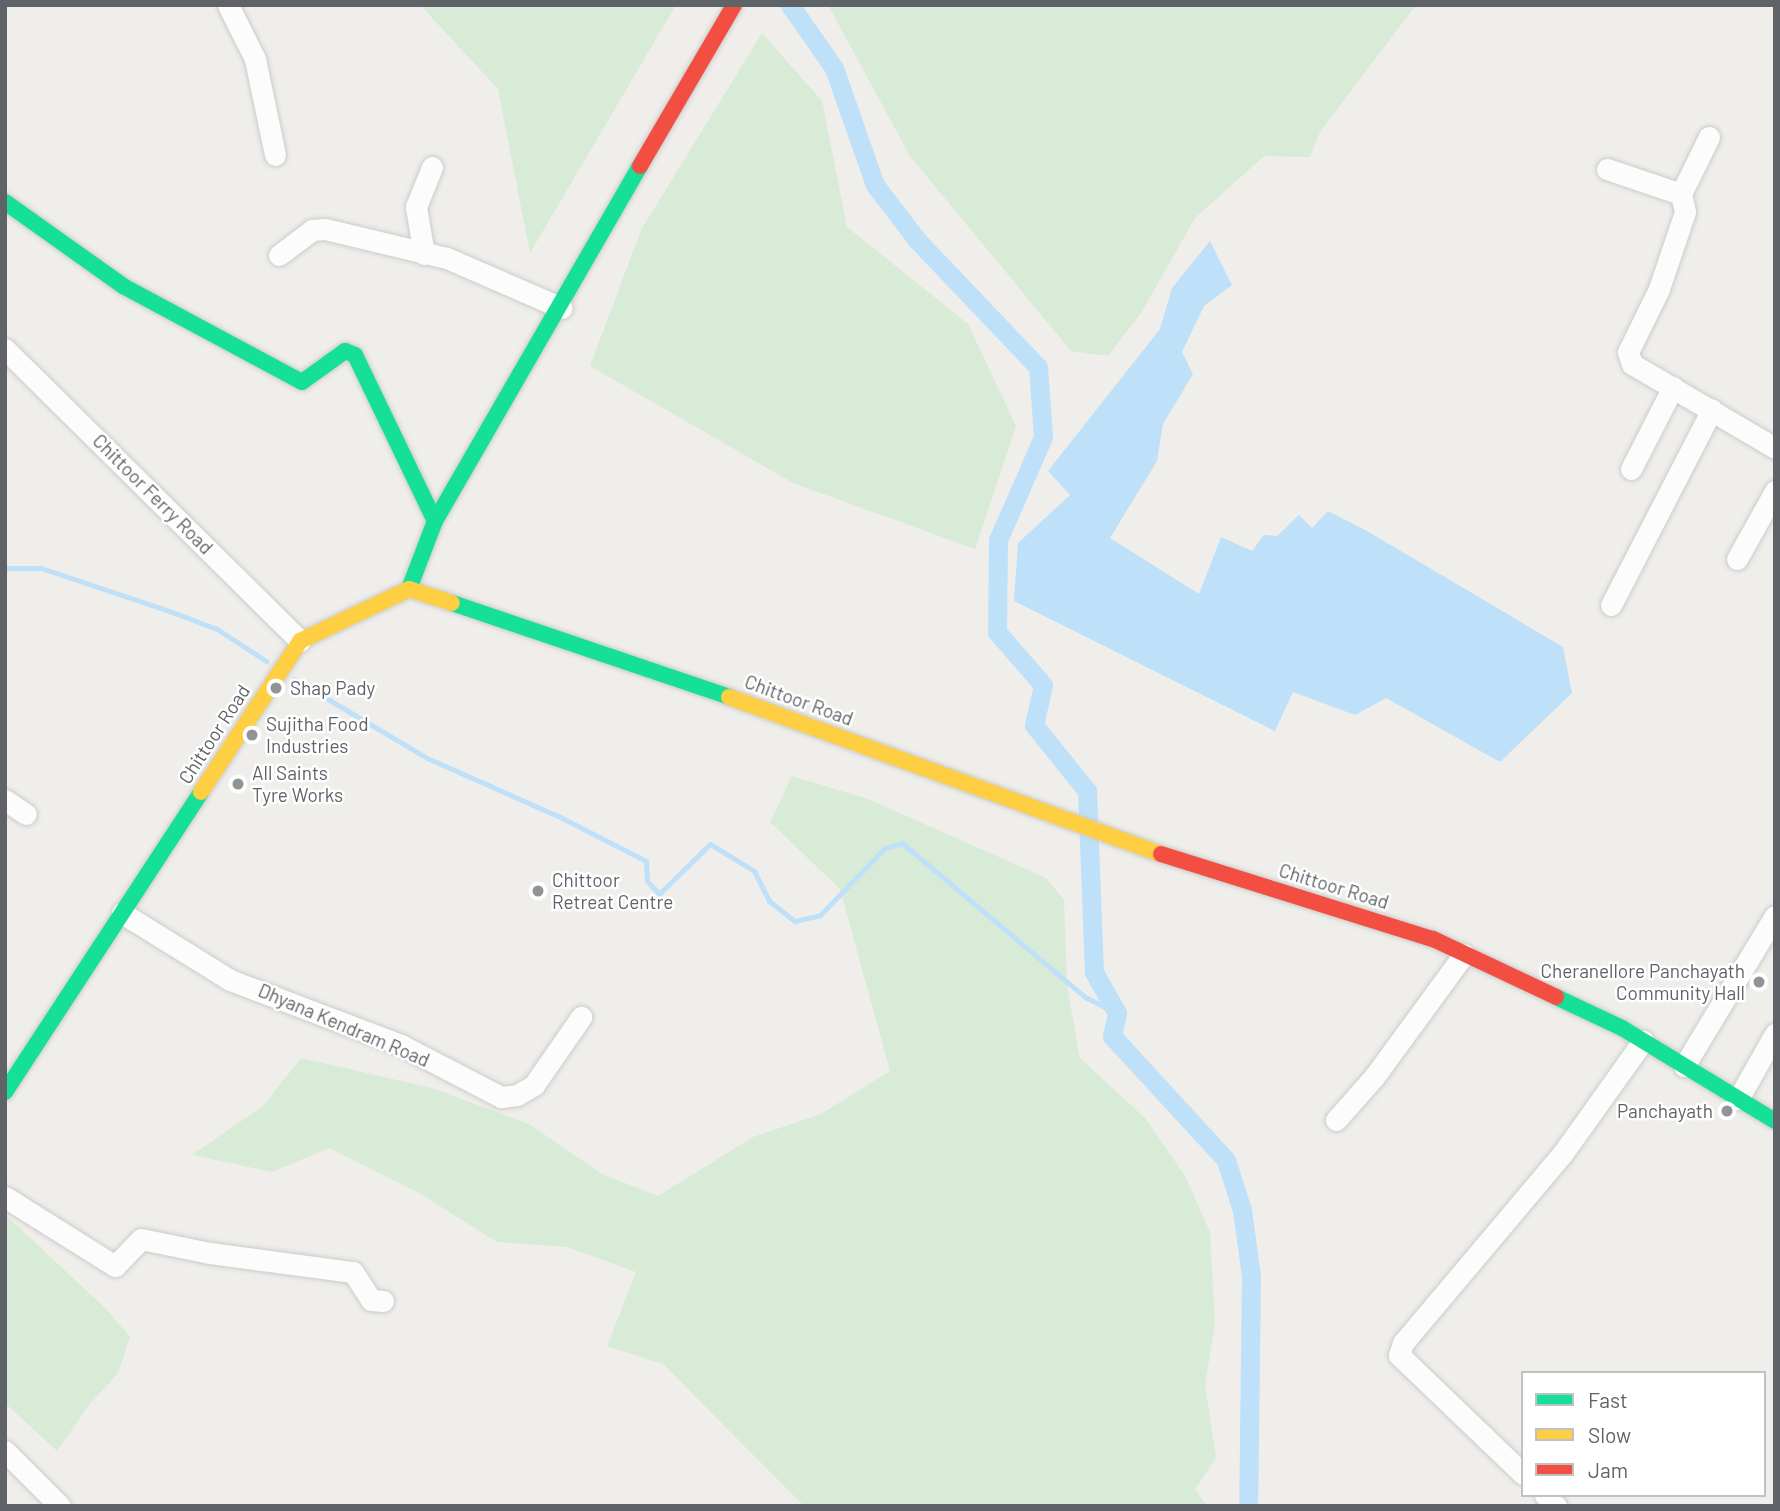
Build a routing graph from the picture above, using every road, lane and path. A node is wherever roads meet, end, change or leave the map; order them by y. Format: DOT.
graph roads {
  1 [pos="228,5"];
  2 [pos="734,5"];
  3 [pos="1709,137"];
  4 [pos="275,155"];
  5 [pos="432,167"];
  6 [pos="1607,169"];
  7 [pos="1681,194"];
  8 [pos="5,202"];
  9 [pos="424,254"];
  10 [pos="279,255"];
  11 [pos="562,308"];
  12 [pos="5,349"];
  13 [pos="1673,387"];
  14 [pos="1712,409"];
  15 [pos="1775,448"];
  16 [pos="1630,469"];
  17 [pos="1775,491"];
  18 [pos="435,521"];
  19 [pos="1737,559"];
  20 [pos="409,589"];
  21 [pos="1611,605"];
  22 [pos="300,640"];
  23 [pos="5,800"];
  24 [pos="26,814"];
  25 [pos="122,913"];
  26 [pos="1775,916"];
  27 [pos="1464,954"];
  28 [pos="581,1017"];
  29 [pos="1775,1034"];
  30 [pos="1643,1041"];
  31 [pos="1685,1066"];
  32 [pos="5,1092"];
  33 [pos="1738,1099"];
  34 [pos="1336,1120"];
  35 [pos="1775,1121"];
  36 [pos="5,1198"];
  37 [pos="383,1301"];
  38 [pos="5,1451"];
  39 [pos="1521,1472"];
  40 [pos="60,1506"];
  1 -- 4 [label="street"];
  2 -- 11 [label="main road"];
  3 -- 7 [label="street"];
  5 -- 9 [label="street"];
  6 -- 7 [label="street"];
  7 -- 13 [label="street"];
  8 -- 18 [label="main road"];
  9 -- 10 [label="street"];
  9 -- 11 [label="street"];
  11 -- 18 [label="main road"];
  12 -- 22 [label="street, Chittoor Ferry Road"];
  13 -- 14 [label="street"];
  13 -- 16 [label="street"];
  14 -- 15 [label="street"];
  14 -- 21 [label="street"];
  17 -- 19 [label="street"];
  18 -- 20 [label="main road"];
  20 -- 22 [label="main road"];
  20 -- 27 [label="main road, Chittoor Road"];
  22 -- 25 [label="main road, Chittoor Road"];
  23 -- 24 [label="street"];
  25 -- 28 [label="street, Dhyana Kendram Road"];
  25 -- 32 [label="main road, Chittoor Road"];
  26 -- 31 [label="street"];
  27 -- 30 [label="main road, Chittoor Road"];
  27 -- 34 [label="street"];
  29 -- 33 [label="street"];
  30 -- 31 [label="main road, Chittoor Road"];
  30 -- 39 [label="street"];
  31 -- 33 [label="main road, Chittoor Road"];
  33 -- 35 [label="main road, Chittoor Road"];
  36 -- 37 [label="street"];
  38 -- 40 [label="street"];
}
